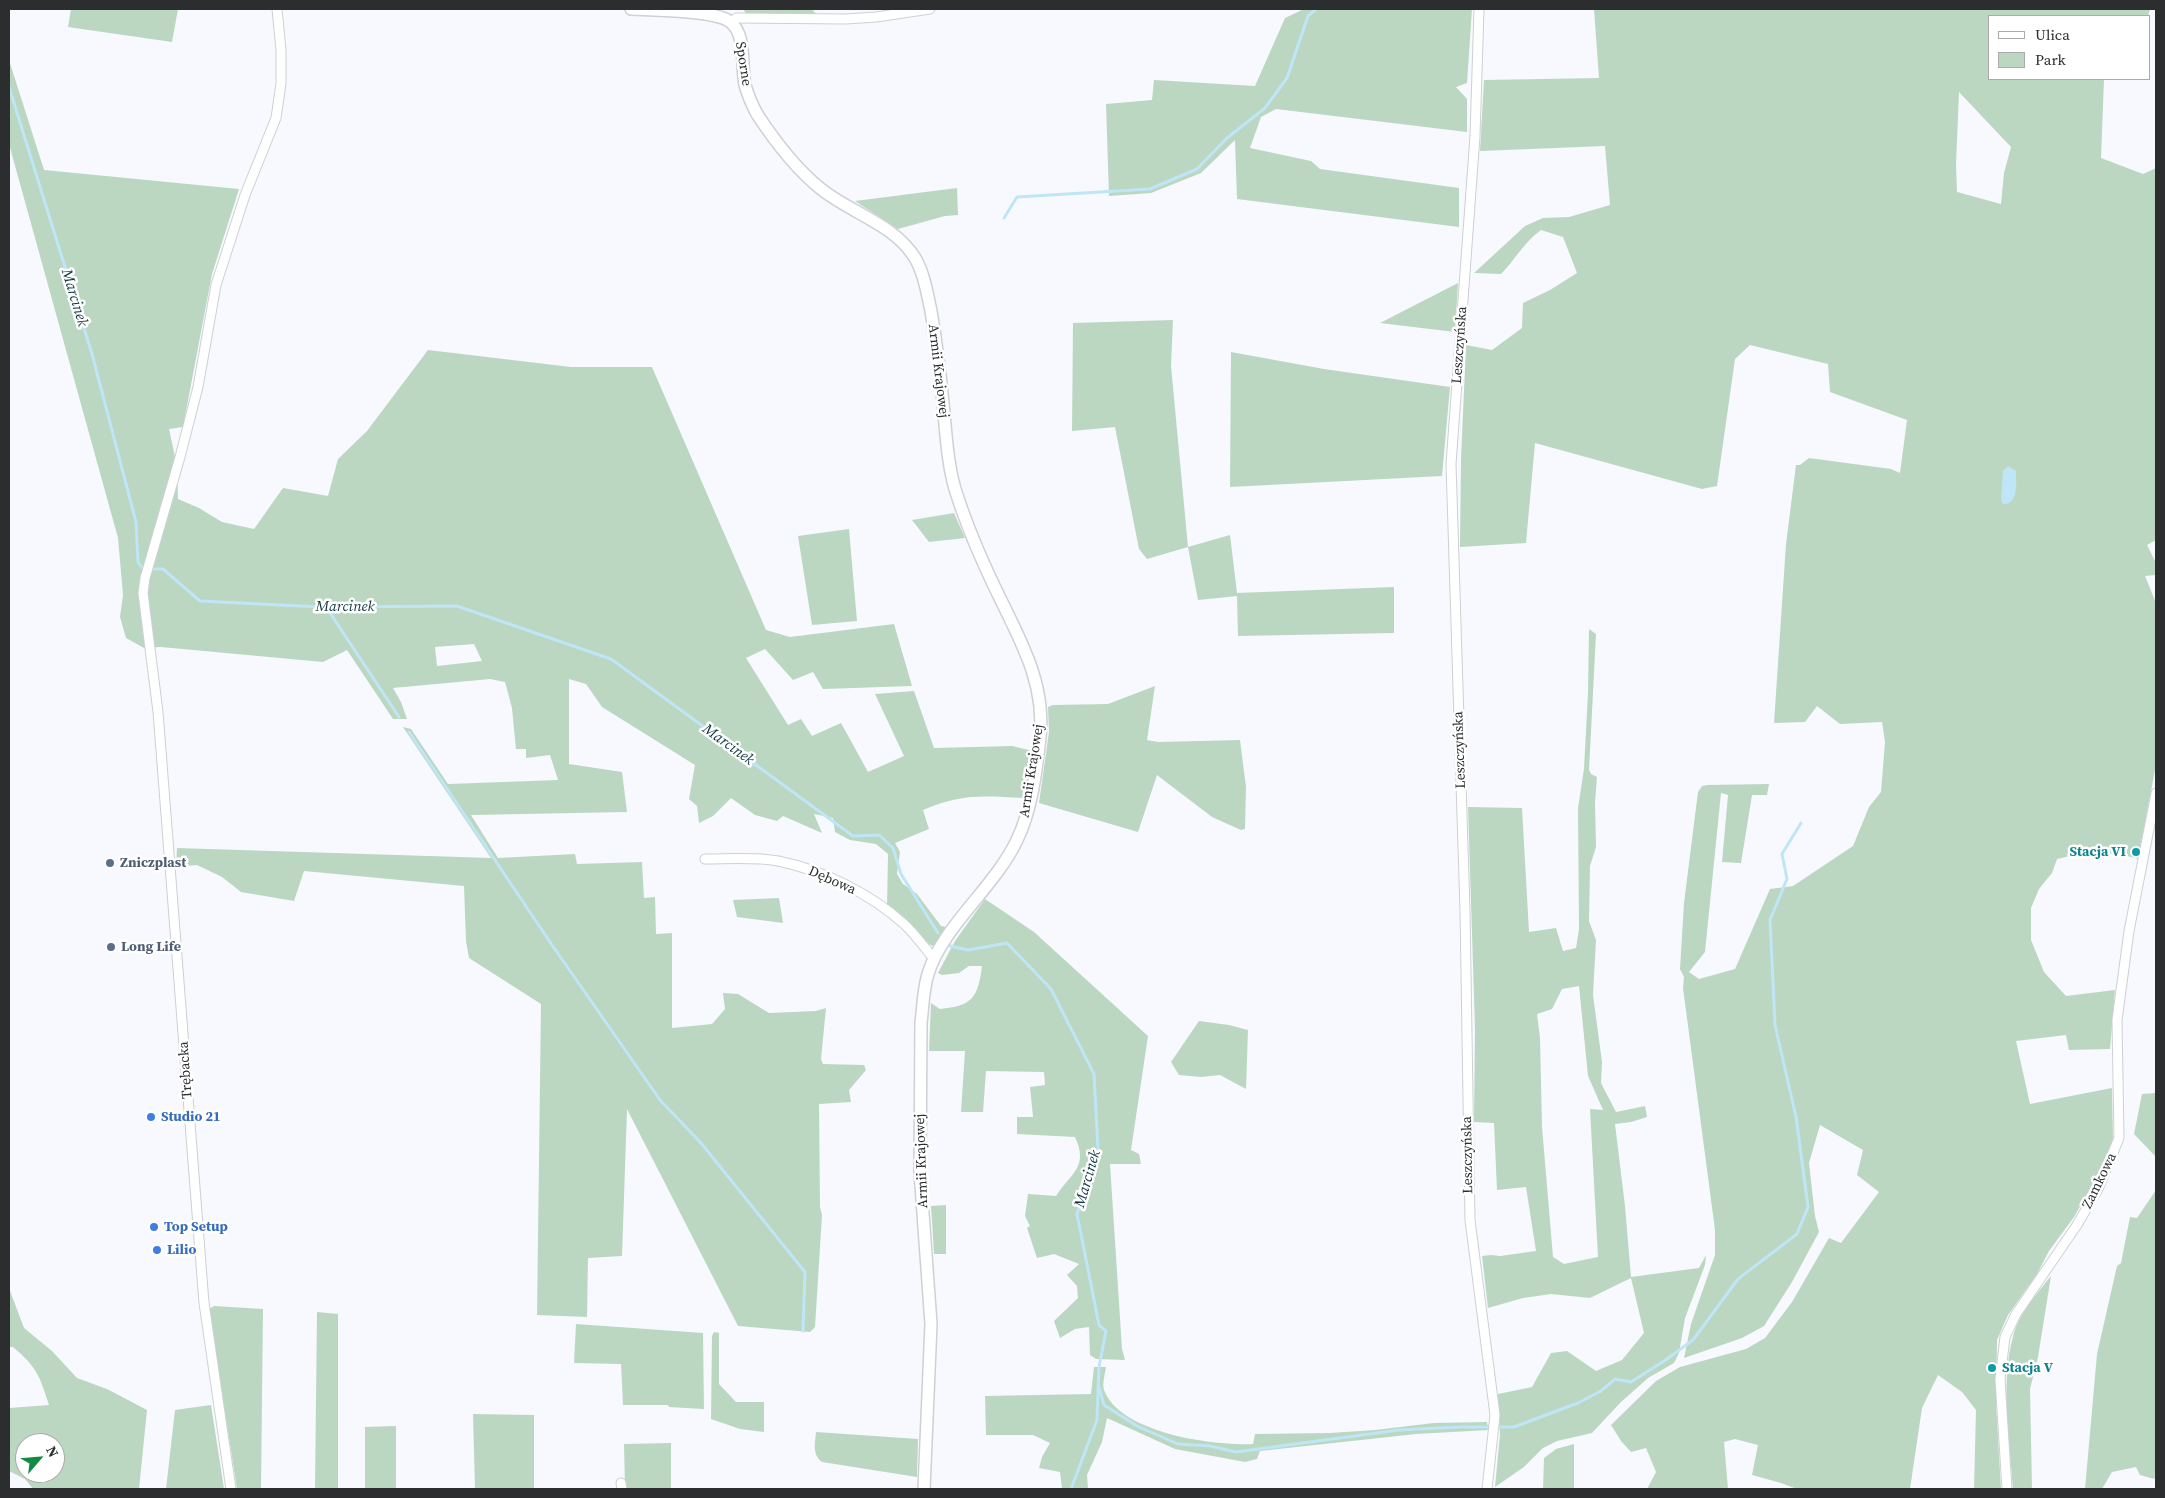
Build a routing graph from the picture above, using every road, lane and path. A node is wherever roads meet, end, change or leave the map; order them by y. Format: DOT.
graph roads {
  1 [pos="276,9"];
  2 [pos="631,9"];
  3 [pos="930,9"];
  4 [pos="1479,9"];
  5 [pos="736,17"];
  6 [pos="777,141"];
  7 [pos="2156,792"];
  8 [pos="705,859"];
  9 [pos="934,959"];
  10 [pos="230,1489"];
  11 [pos="924,1489"];
  12 [pos="1487,1489"];
  13 [pos="2007,1489"];
  1 -- 10 [label="street, Trębacka"];
  2 -- 5 [label="street, Sporne"];
  3 -- 5 [label="street"];
  4 -- 12 [label="street, Leszczyńska"];
  5 -- 6 [label="street, Sporne"];
  6 -- 9 [label="street, Armii Krajowej"];
  7 -- 13 [label="street, Zamkowa"];
  8 -- 9 [label="street, Dębowa"];
  9 -- 11 [label="street, Armii Krajowej"];
}
